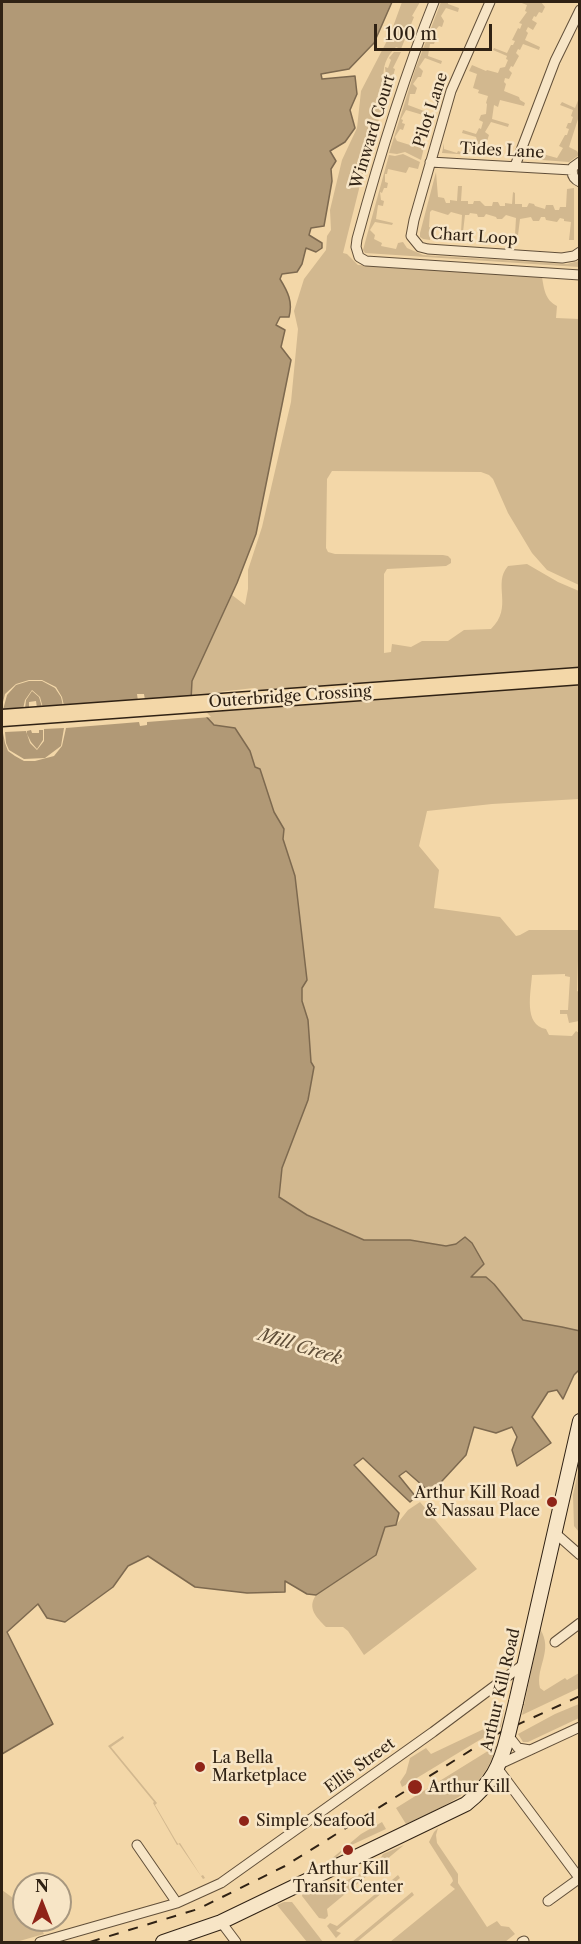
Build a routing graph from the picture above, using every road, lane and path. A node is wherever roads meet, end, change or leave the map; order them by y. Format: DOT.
graph roads {
  1 [pos="434,2"];
  2 [pos="489,2"];
  3 [pos="579,10"];
  4 [pos="430,162"];
  5 [pos="579,162"];
  6 [pos="515,166"];
  7 [pos="572,170"];
  8 [pos="579,182"];
  9 [pos="579,252"];
  10 [pos="579,275"];
  11 [pos="579,676"];
  12 [pos="579,686"];
  13 [pos="2,718"];
  14 [pos="2,728"];
  15 [pos="579,1421"];
  16 [pos="554,1532"];
  17 [pos="579,1555"];
  18 [pos="579,1623"];
  19 [pos="555,1642"];
  20 [pos="524,1664"];
  21 [pos="579,1727"];
  22 [pos="508,1735"];
  23 [pos="530,1750"];
  24 [pos="501,1762"];
  25 [pos="137,1845"];
  26 [pos="579,1879"];
  27 [pos="548,1901"];
  28 [pos="177,1903"];
  29 [pos="221,1922"];
  30 [pos="40,1942"];
  31 [pos="163,1942"];
  32 [pos="236,1942"];
  1 -- 10 [label="street, Winward Court"];
  2 -- 4 [label="street, Pilot Lane"];
  3 -- 6 [label="street"];
  4 -- 6 [label="street, Tides Lane"];
  4 -- 9 [label="street, Chart Loop"];
  5 -- 7 [label="street"];
  6 -- 7 [label="street, Tides Lane"];
  7 -- 8 [label="street"];
  11 -- 13 [label="highway, Outerbridge Crossing"];
  12 -- 14 [label="highway, Outerbridge Crossing"];
  15 -- 16 [label="street, Arthur Kill Road"];
  16 -- 17 [label="street"];
  16 -- 20 [label="street, Arthur Kill Road"];
  18 -- 19 [label="street"];
  20 -- 22 [label="street, Arthur Kill Road, bridge"];
  20 -- 28 [label="street, Ellis Street"];
  21 -- 23 [label="street"];
  22 -- 23 [label="street"];
  22 -- 24 [label="street, Arthur Kill Road"];
  23 -- 24 [label="street"];
  24 -- 26 [label="street"];
  24 -- 29 [label="street, Arthur Kill Road"];
  25 -- 28 [label="street"];
  26 -- 27 [label="street"];
  28 -- 30 [label="street, Ellis Street"];
  29 -- 31 [label="street, Arthur Kill Road"];
  29 -- 32 [label="street"];
}
